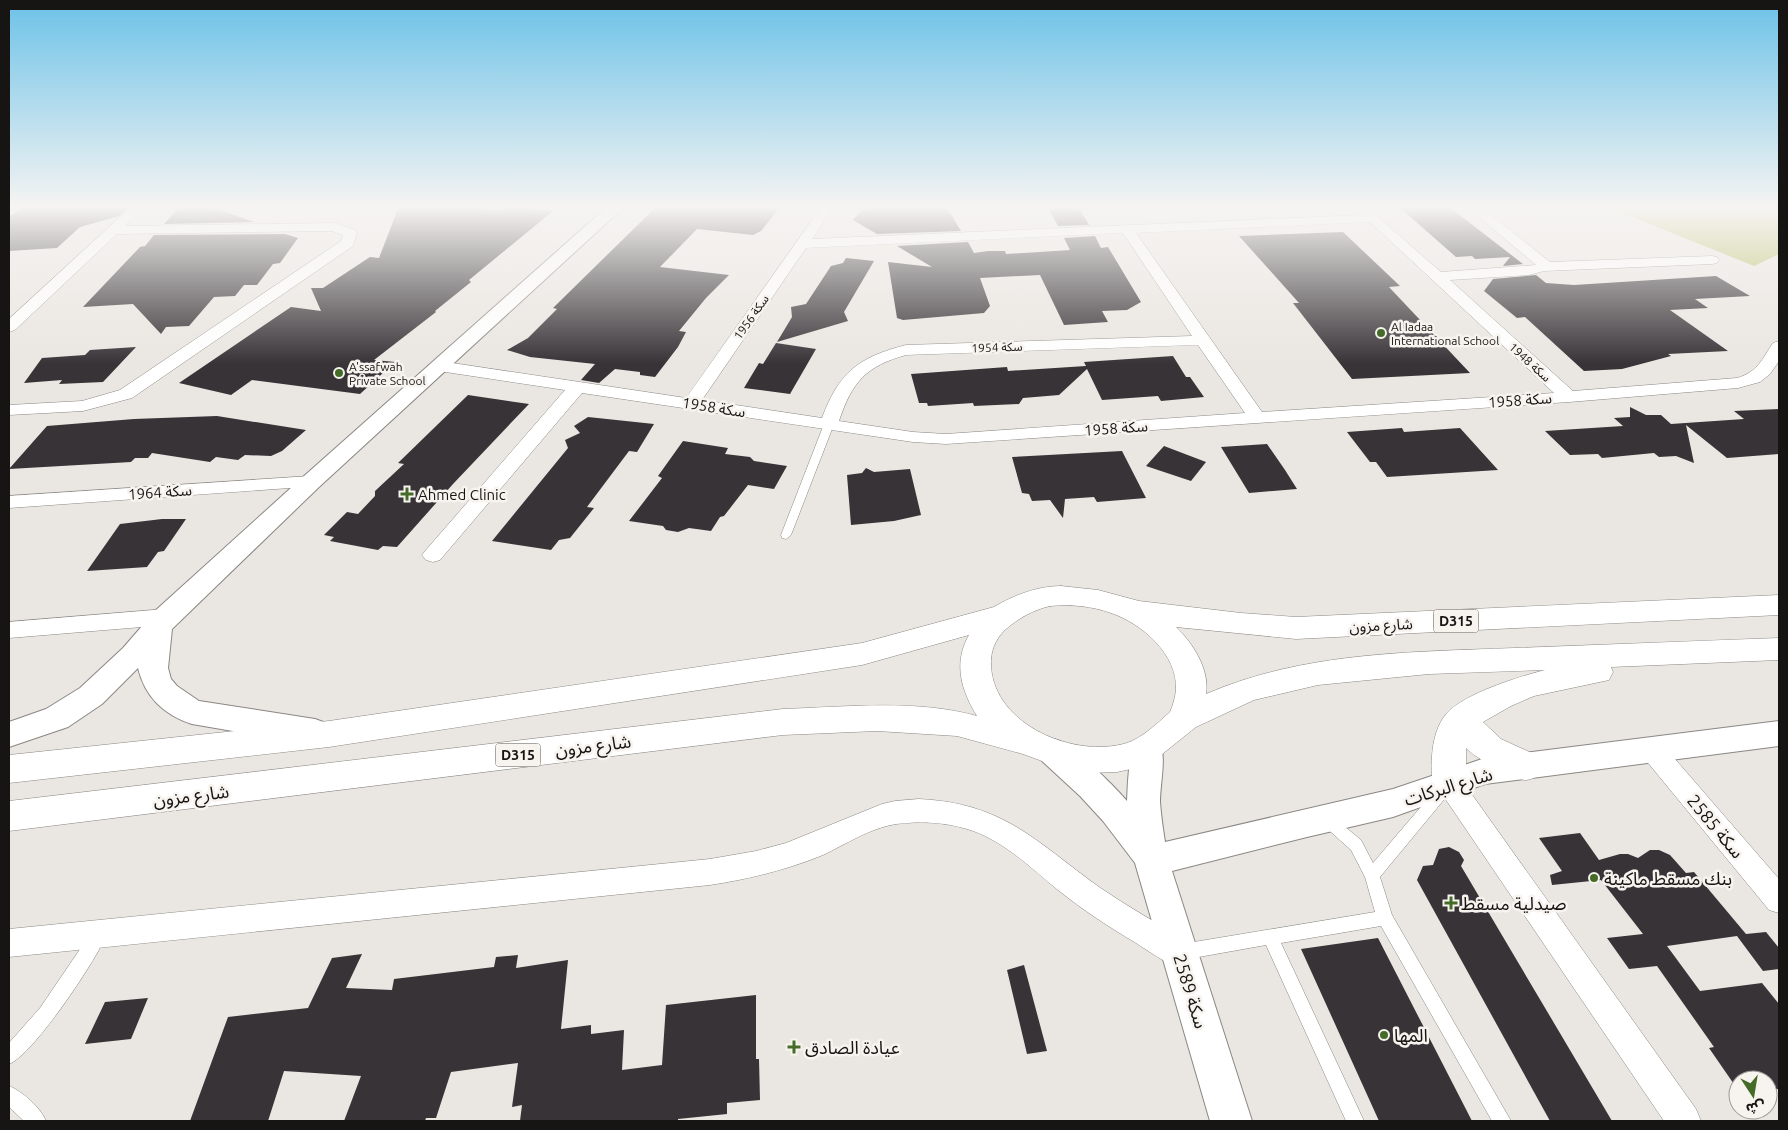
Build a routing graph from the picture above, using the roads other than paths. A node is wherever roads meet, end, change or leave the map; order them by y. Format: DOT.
graph roads {
  1 [pos="82,259"];
  2 [pos="325,259"];
  3 [pos="558,259"];
  4 [pos="791,259"];
  5 [pos="1147,259"];
  6 [pos="1416,259"];
  7 [pos="1539,259"];
  8 [pos="1712,260"];
  9 [pos="1544,267"];
  10 [pos="1436,277"];
  11 [pos="9,327"];
  12 [pos="1203,340"];
  13 [pos="1779,346"];
  14 [pos="439,366"];
  15 [pos="578,386"];
  16 [pos="1569,396"];
  17 [pos="691,403"];
  18 [pos="9,410"];
  19 [pos="1257,418"];
  20 [pos="829,424"];
  21 [pos="311,482"];
  22 [pos="9,502"];
  23 [pos="786,535"];
  24 [pos="433,555"];
  25 [pos="1779,605"];
  26 [pos="1134,611"];
  27 [pos="999,616"];
  28 [pos="162,621"];
  29 [pos="9,630"];
  30 [pos="1767,649"];
  31 [pos="1184,718"];
  32 [pos="1464,718"];
  33 [pos="1779,733"];
  34 [pos="329,734"];
  35 [pos="9,735"];
  36 [pos="1040,747"];
  37 [pos="1148,749"];
  38 [pos="1653,751"];
  39 [pos="1526,766"];
  40 [pos="9,769"];
  41 [pos="1449,783"];
  42 [pos="9,816"];
  43 [pos="1323,818"];
  44 [pos="1151,861"];
  45 [pos="1372,875"];
  46 [pos="1779,900"];
  47 [pos="1385,918"];
  48 [pos="99,934"];
  49 [pos="1271,938"];
  50 [pos="9,943"];
  51 [pos="1180,953"];
  52 [pos="9,1055"];
  53 [pos="9,1095"];
  54 [pos="37,1121"];
  55 [pos="1231,1121"];
  56 [pos="1355,1121"];
  57 [pos="1502,1121"];
  58 [pos="1684,1121"];
  1 -- 11 [label="street"];
  2 -- 18 [label="street"];
  3 -- 14 [label="street"];
  4 -- 17 [label="street, سكة 1956"];
  5 -- 12 [label="street"];
  6 -- 10 [label="street, سكة 1948"];
  7 -- 9 [label="street"];
  8 -- 9 [label="street"];
  9 -- 10 [label="street"];
  10 -- 16 [label="street, سكة 1948"];
  12 -- 19 [label="street"];
  12 -- 20 [label="street, سكة 1954"];
  13 -- 16 [label="street, سكة 1958"];
  14 -- 15 [label="street, سكة 1958"];
  14 -- 21 [label="street"];
  15 -- 17 [label="street, سكة 1958"];
  15 -- 24 [label="street"];
  16 -- 19 [label="street, سكة 1958"];
  17 -- 20 [label="street, سكة 1958"];
  19 -- 20 [label="street, سكة 1958"];
  20 -- 23 [label="lane"];
  21 -- 22 [label="street, سكة 1964"];
  21 -- 28 [label="street"];
  25 -- 26 [label="main road, شارع مزون / D315"];
  26 -- 27 [label="main road, D315"];
  26 -- 31 [label="main road, D315"];
  27 -- 34 [label="main road, D315"];
  27 -- 36 [label="main road, D315"];
  28 -- 29 [label="street"];
  28 -- 34 [label="street"];
  28 -- 35 [label="street"];
  30 -- 31 [label="main road, D315"];
  30 -- 32 [label="main road"];
  31 -- 37 [label="main road, D315"];
  32 -- 39 [label="main road"];
  32 -- 41 [label="main road"];
  33 -- 38 [label="street, شارع البركات"];
  34 -- 40 [label="main road, D315"];
  36 -- 37 [label="main road, D315"];
  36 -- 42 [label="main road, شارع مزون / D315"];
  36 -- 44 [label="street, سكة 2589"];
  37 -- 44 [label="street, سكة 2589"];
  38 -- 39 [label="street, شارع البركات"];
  38 -- 46 [label="street, سكة 2585"];
  39 -- 41 [label="street, شارع البركات"];
  41 -- 43 [label="street, شارع البركات"];
  41 -- 45 [label="lane"];
  41 -- 58 [label="street"];
  43 -- 44 [label="street, شارع البركات"];
  43 -- 45 [label="lane"];
  44 -- 51 [label="street, سكة 2589"];
  45 -- 47 [label="lane"];
  47 -- 49 [label="lane"];
  47 -- 57 [label="lane"];
  48 -- 50 [label="street"];
  48 -- 51 [label="street"];
  48 -- 52 [label="lane"];
  49 -- 51 [label="lane"];
  49 -- 56 [label="lane"];
  51 -- 55 [label="street, سكة 2589"];
  53 -- 54 [label="lane"];
}
